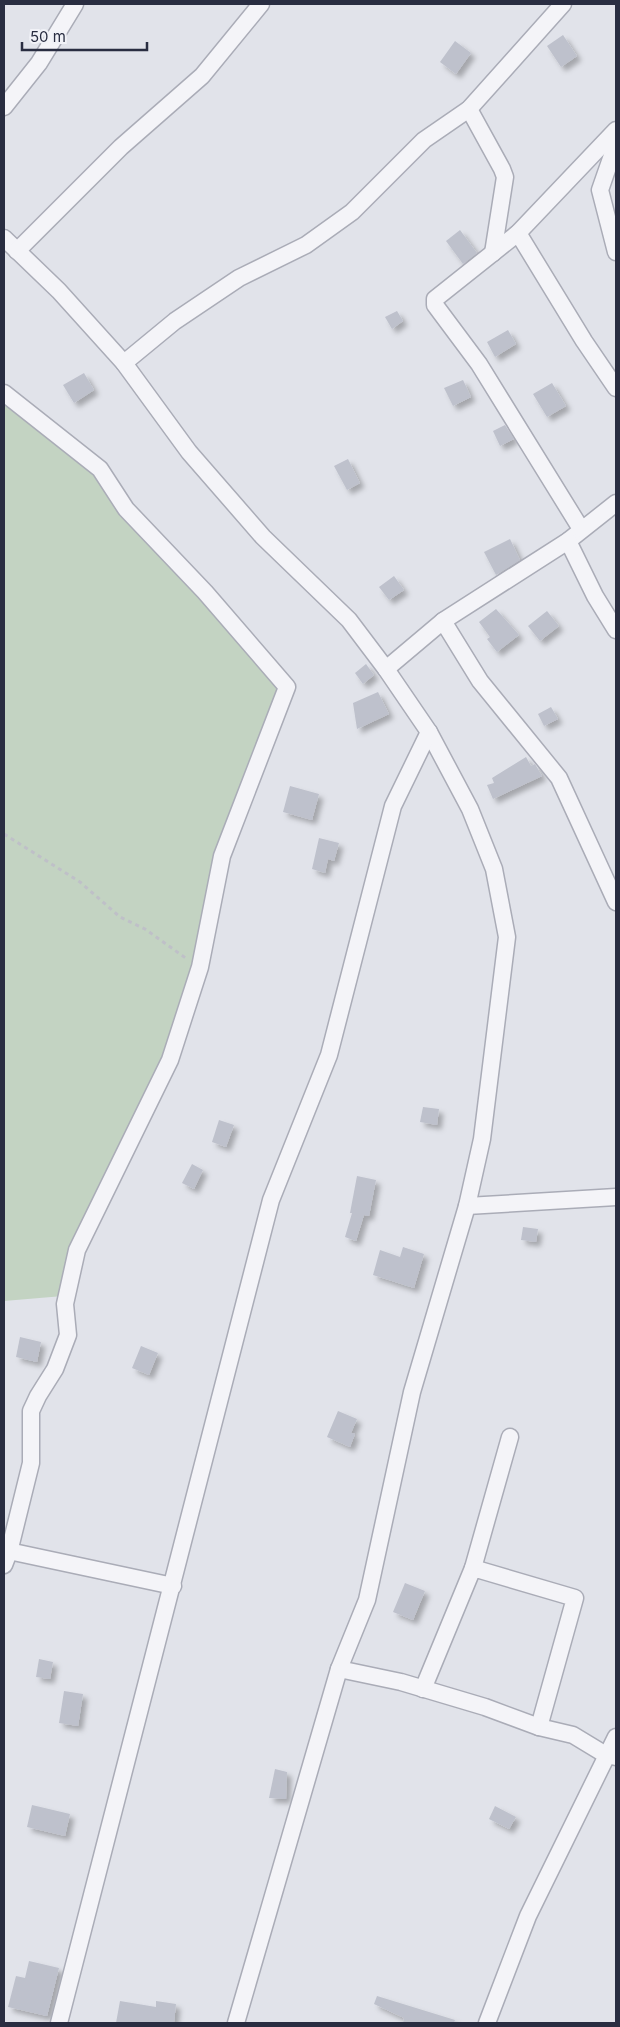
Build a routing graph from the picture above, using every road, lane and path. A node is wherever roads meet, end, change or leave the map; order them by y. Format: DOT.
graph roads {
  1 [pos="75,4"];
  2 [pos="261,4"];
  3 [pos="563,4"];
  4 [pos="4,107"];
  5 [pos="469,109"];
  6 [pos="616,130"];
  7 [pos="616,144"];
  8 [pos="518,232"];
  9 [pos="4,238"];
  10 [pos="17,251"];
  11 [pos="616,252"];
  12 [pos="493,253"];
  13 [pos="124,363"];
  14 [pos="616,388"];
  15 [pos="4,393"];
  16 [pos="616,503"];
  17 [pos="581,529"];
  18 [pos="568,540"];
  19 [pos="443,621"];
  20 [pos="616,630"];
  21 [pos="386,669"];
  22 [pos="429,732"];
  23 [pos="4,834"];
  24 [pos="616,902"];
  25 [pos="200,967"];
  26 [pos="616,1197"];
  27 [pos="467,1206"];
  28 [pos="510,1437"];
  29 [pos="6,1555"];
  30 [pos="473,1568"];
  31 [pos="173,1586"];
  32 [pos="339,1669"];
  33 [pos="423,1689"];
  34 [pos="539,1727"];
  35 [pos="616,1737"];
  36 [pos="611,1756"];
  37 [pos="59,2023"];
  38 [pos="236,2023"];
  39 [pos="487,2023"];
  1 -- 4 [label="street"];
  2 -- 10 [label="street"];
  3 -- 5 [label="street"];
  5 -- 12 [label="street"];
  5 -- 13 [label="street"];
  6 -- 8 [label="street"];
  7 -- 11 [label="street"];
  8 -- 12 [label="street"];
  8 -- 14 [label="street"];
  9 -- 10 [label="street"];
  10 -- 13 [label="street"];
  12 -- 17 [label="street"];
  13 -- 21 [label="street"];
  15 -- 25 [label="street"];
  16 -- 17 [label="street"];
  17 -- 18 [label="street"];
  18 -- 19 [label="street"];
  18 -- 20 [label="street"];
  19 -- 21 [label="street"];
  19 -- 24 [label="street"];
  21 -- 22 [label="street"];
  22 -- 27 [label="street"];
  22 -- 31 [label="street"];
  23 -- 25 [label="path"];
  25 -- 29 [label="street"];
  26 -- 27 [label="street"];
  27 -- 32 [label="street"];
  28 -- 30 [label="street"];
  29 -- 31 [label="street"];
  30 -- 33 [label="street"];
  30 -- 34 [label="street"];
  31 -- 37 [label="street"];
  32 -- 33 [label="street"];
  32 -- 38 [label="street"];
  33 -- 34 [label="street"];
  34 -- 36 [label="street"];
  35 -- 36 [label="street"];
  36 -- 39 [label="street"];
}
